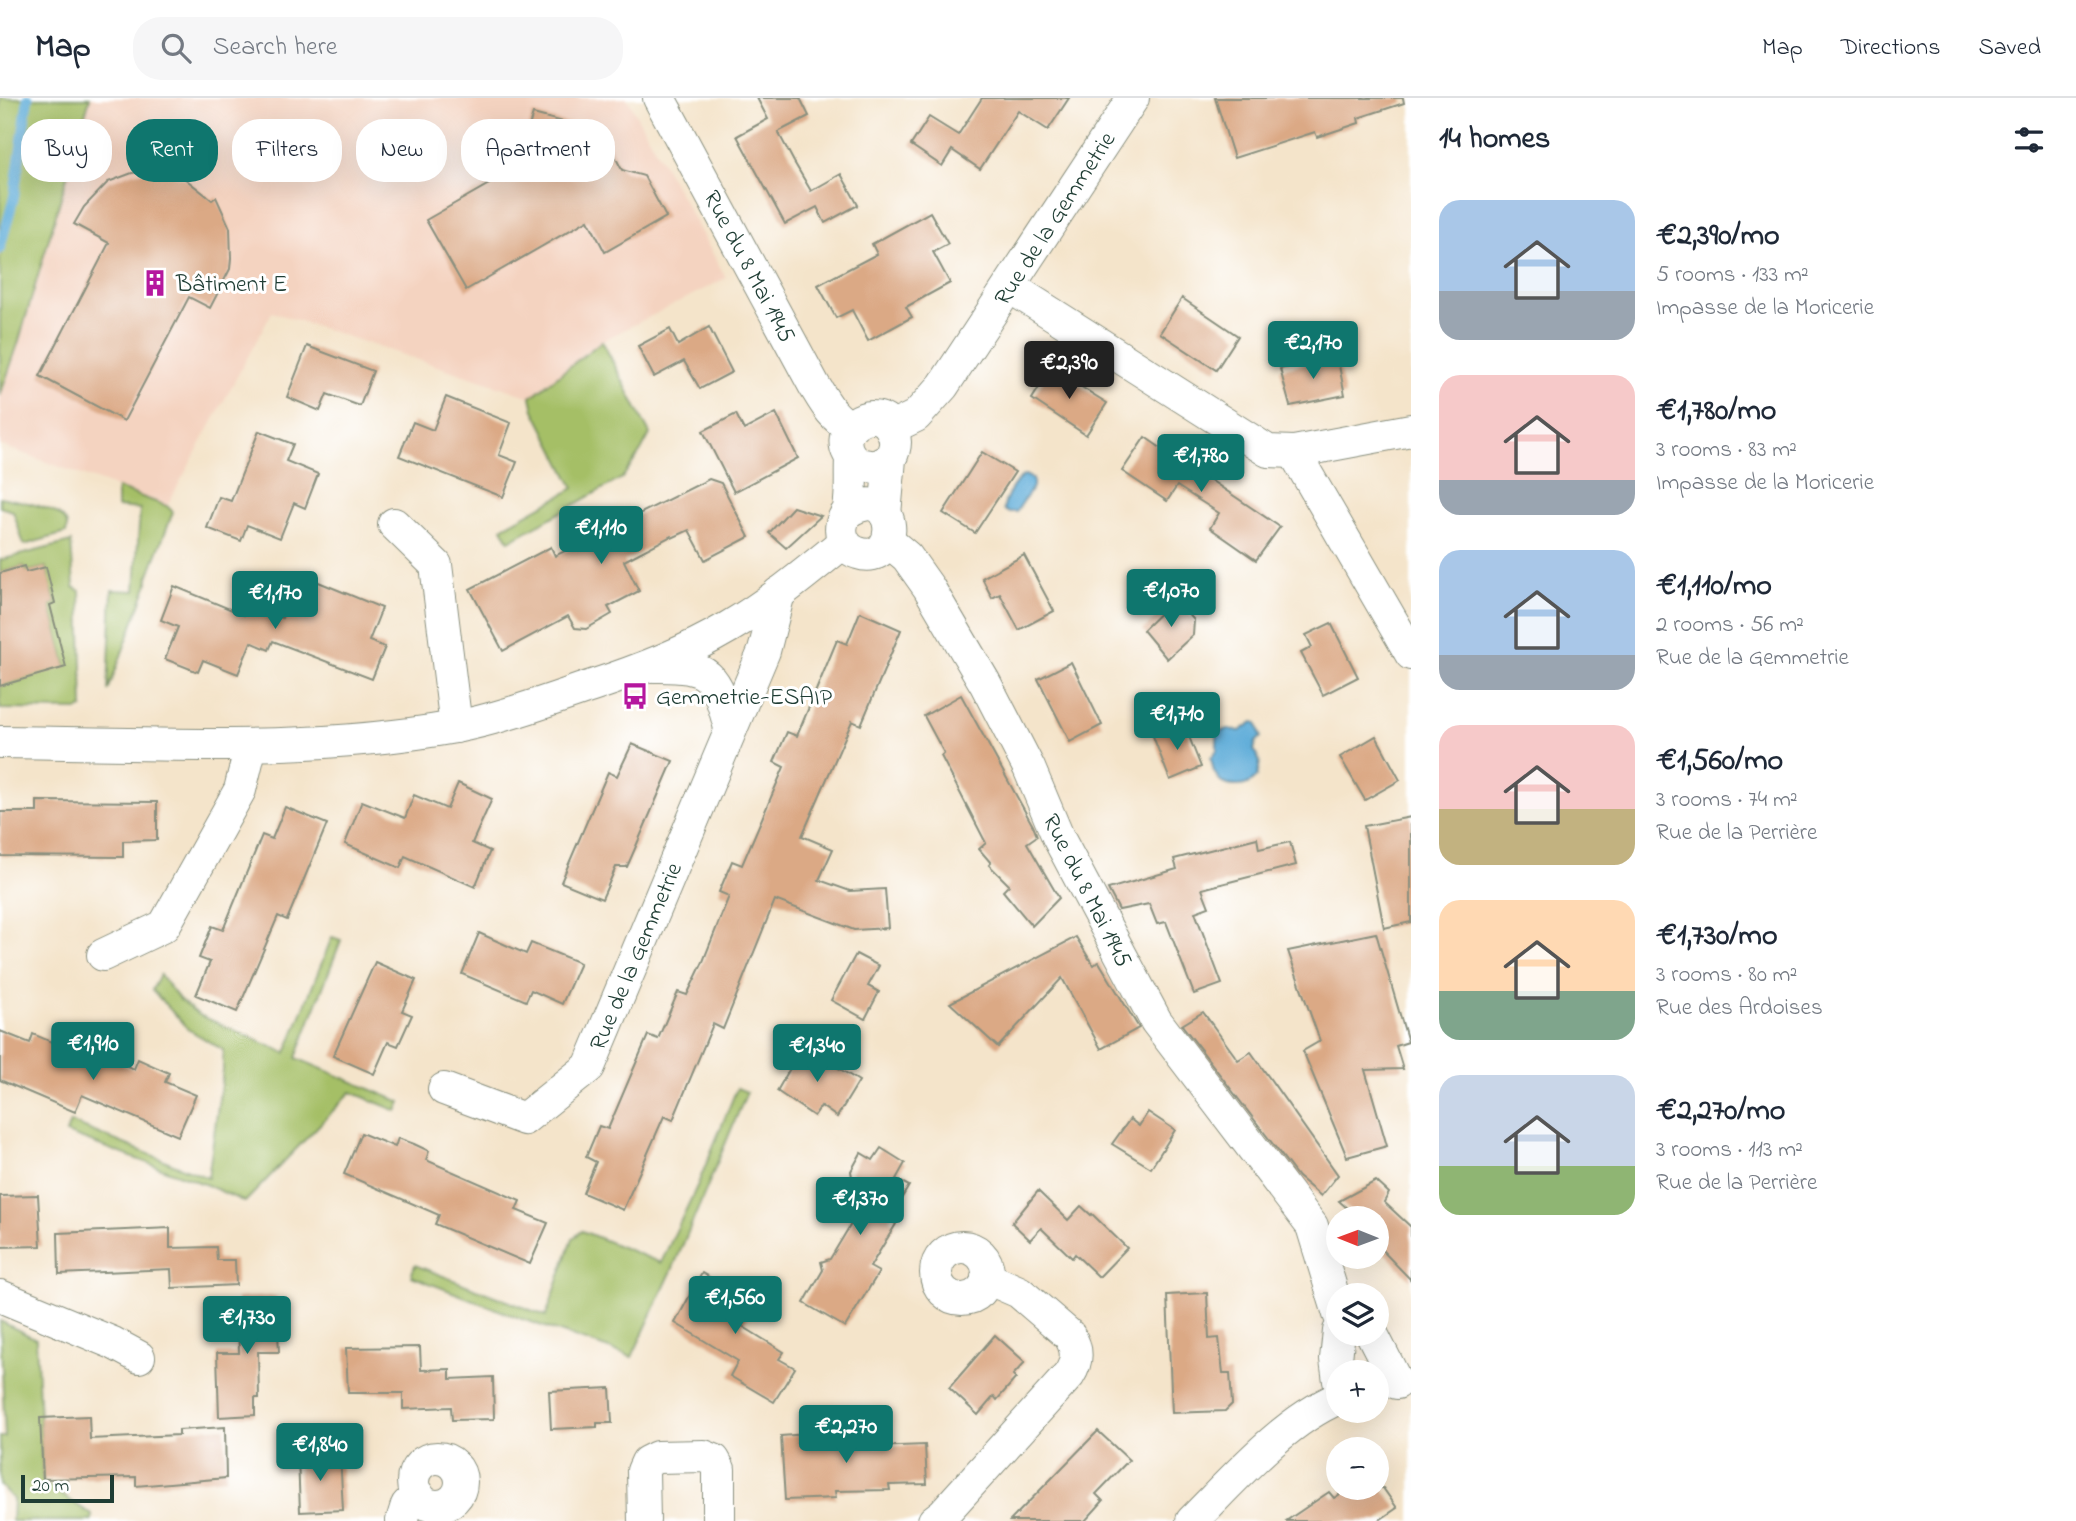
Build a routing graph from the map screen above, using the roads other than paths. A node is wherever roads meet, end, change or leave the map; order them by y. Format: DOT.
graph roads {
  1 [pos="659,98"];
  2 [pos="1133,98"];
  3 [pos="1010,287"];
  4 [pos="850,427"];
  5 [pos="891,428"];
  6 [pos="1411,430"];
  7 [pos="1294,452"];
  8 [pos="851,459"];
  9 [pos="890,459"];
  10 [pos="849,511"];
  11 [pos="394,524"];
  12 [pos="887,527"];
  13 [pos="844,542"];
  14 [pos="779,593"];
  15 [pos="1411,654"];
  16 [pos="651,666"];
  17 [pos="456,727"];
  18 [pos="730,728"];
  19 [pos="0,742"];
  20 [pos="251,745"];
  21 [pos="103,954"];
  22 [pos="444,1089"];
  23 [pos="1312,1226"];
  24 [pos="1326,1236"];
  25 [pos="987,1278"];
  26 [pos="1329,1283"];
  27 [pos="0,1296"];
  28 [pos="1378,1346"];
  29 [pos="139,1357"];
  30 [pos="1395,1384"];
  31 [pos="1326,1404"];
  32 [pos="645,1521"];
  33 [pos="719,1521"];
  34 [pos="934,1521"];
  35 [pos="1192,1521"];
  1 -- 4 [label="street, Rue du 8 Mai 1945"];
  2 -- 3 [label="street, Rue de la Gemmetrie"];
  3 -- 5 [label="street, Rue de la Gemmetrie"];
  3 -- 7 [label="street"];
  4 -- 5 [label="street"];
  4 -- 8 [label="street"];
  5 -- 9 [label="street"];
  6 -- 7 [label="street"];
  7 -- 15 [label="street"];
  8 -- 9 [label="street"];
  8 -- 10 [label="street"];
  9 -- 12 [label="street"];
  10 -- 12 [label="street"];
  10 -- 13 [label="street"];
  11 -- 17 [label="street"];
  12 -- 13 [label="street"];
  12 -- 23 [label="street, Rue du 8 Mai 1945"];
  13 -- 14 [label="street"];
  14 -- 16 [label="street"];
  14 -- 18 [label="street, Rue de la Gemmetrie"];
  16 -- 17 [label="street"];
  16 -- 18 [label="street"];
  17 -- 20 [label="street"];
  18 -- 22 [label="street, Rue de la Gemmetrie"];
  19 -- 20 [label="street"];
  20 -- 21 [label="street"];
  23 -- 24 [label="street, Rue du 8 Mai 1945"];
  23 -- 26 [label="street, Rue du 8 Mai 1945"];
  25 -- 34 [label="street"];
  27 -- 29 [label="street"];
  28 -- 30 [label="street"];
  31 -- 35 [label="street"];
  32 -- 33 [label="street"];
}
